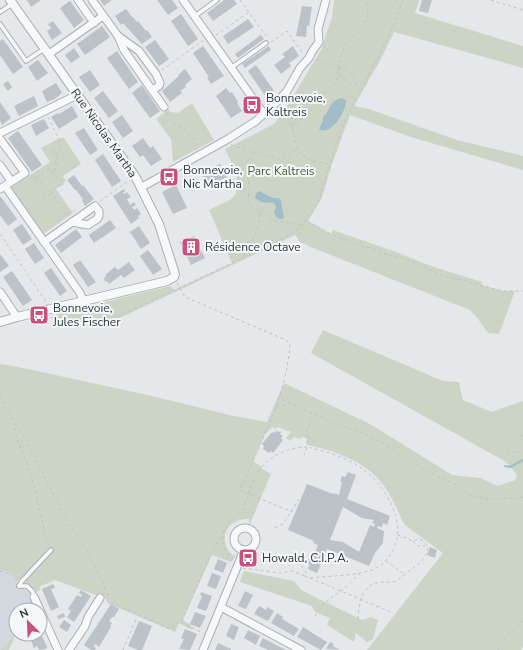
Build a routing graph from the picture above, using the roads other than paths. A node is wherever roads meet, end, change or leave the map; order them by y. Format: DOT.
graph roads {
  1 [pos="78,0"];
  2 [pos="92,0"];
  3 [pos="183,0"];
  4 [pos="217,0"];
  5 [pos="326,0"];
  6 [pos="11,2"];
  7 [pos="0,12"];
  8 [pos="103,16"];
  9 [pos="194,16"];
  10 [pos="94,23"];
  11 [pos="0,24"];
  12 [pos="118,36"];
  13 [pos="266,43"];
  14 [pos="47,51"];
  15 [pos="231,68"];
  16 [pos="152,90"];
  17 [pos="77,95"];
  18 [pos="164,107"];
  19 [pos="264,114"];
  20 [pos="0,133"];
  21 [pos="0,139"];
  22 [pos="0,165"];
  23 [pos="12,182"];
  24 [pos="2,187"];
  25 [pos="142,187"];
  26 [pos="72,222"];
  27 [pos="44,242"];
  28 [pos="0,292"];
  29 [pos="83,301"];
  30 [pos="17,317"];
  31 [pos="0,322"];
  32 [pos="51,550"];
  33 [pos="244,550"];
  34 [pos="34,597"];
  35 [pos="104,599"];
  36 [pos="36,602"];
  37 [pos="221,607"];
  38 [pos="48,628"];
  39 [pos="58,650"];
  40 [pos="69,650"];
  41 [pos="203,650"];
  42 [pos="301,650"];
  1 -- 10 [label="street"];
  2 -- 8 [label="street"];
  3 -- 9 [label="street"];
  4 -- 9 [label="lane"];
  5 -- 19 [label="street"];
  6 -- 7 [label="lane"];
  6 -- 14 [label="street, Rue Nicolas Martha"];
  8 -- 10 [label="street"];
  8 -- 12 [label="street"];
  9 -- 15 [label="street"];
  10 -- 14 [label="street"];
  11 -- 14 [label="lane"];
  12 -- 16 [label="street"];
  12 -- 16 [label="street"];
  13 -- 15 [label="lane"];
  14 -- 17 [label="street, Rue Nicolas Martha"];
  15 -- 19 [label="street"];
  16 -- 18 [label="street"];
  17 -- 20 [label="street"];
  17 -- 25 [label="street, Rue Nicolas Martha"];
  19 -- 25 [label="street"];
  21 -- 23 [label="street"];
  22 -- 23 [label="street"];
  23 -- 24 [label="street"];
  24 -- 27 [label="street"];
  25 -- 29 [label="street, Rue Nicolas Martha"];
  26 -- 26 [label="street"];
  26 -- 27 [label="street"];
  27 -- 29 [label="street"];
  28 -- 30 [label="street"];
  29 -- 30 [label="street"];
  30 -- 31 [label="street"];
  32 -- 34 [label="lane"];
  33 -- 37 [label="street"];
  34 -- 36 [label="street"];
  35 -- 40 [label="street"];
  37 -- 41 [label="street"];
  37 -- 42 [label="street"];
  38 -- 39 [label="street"];
}
